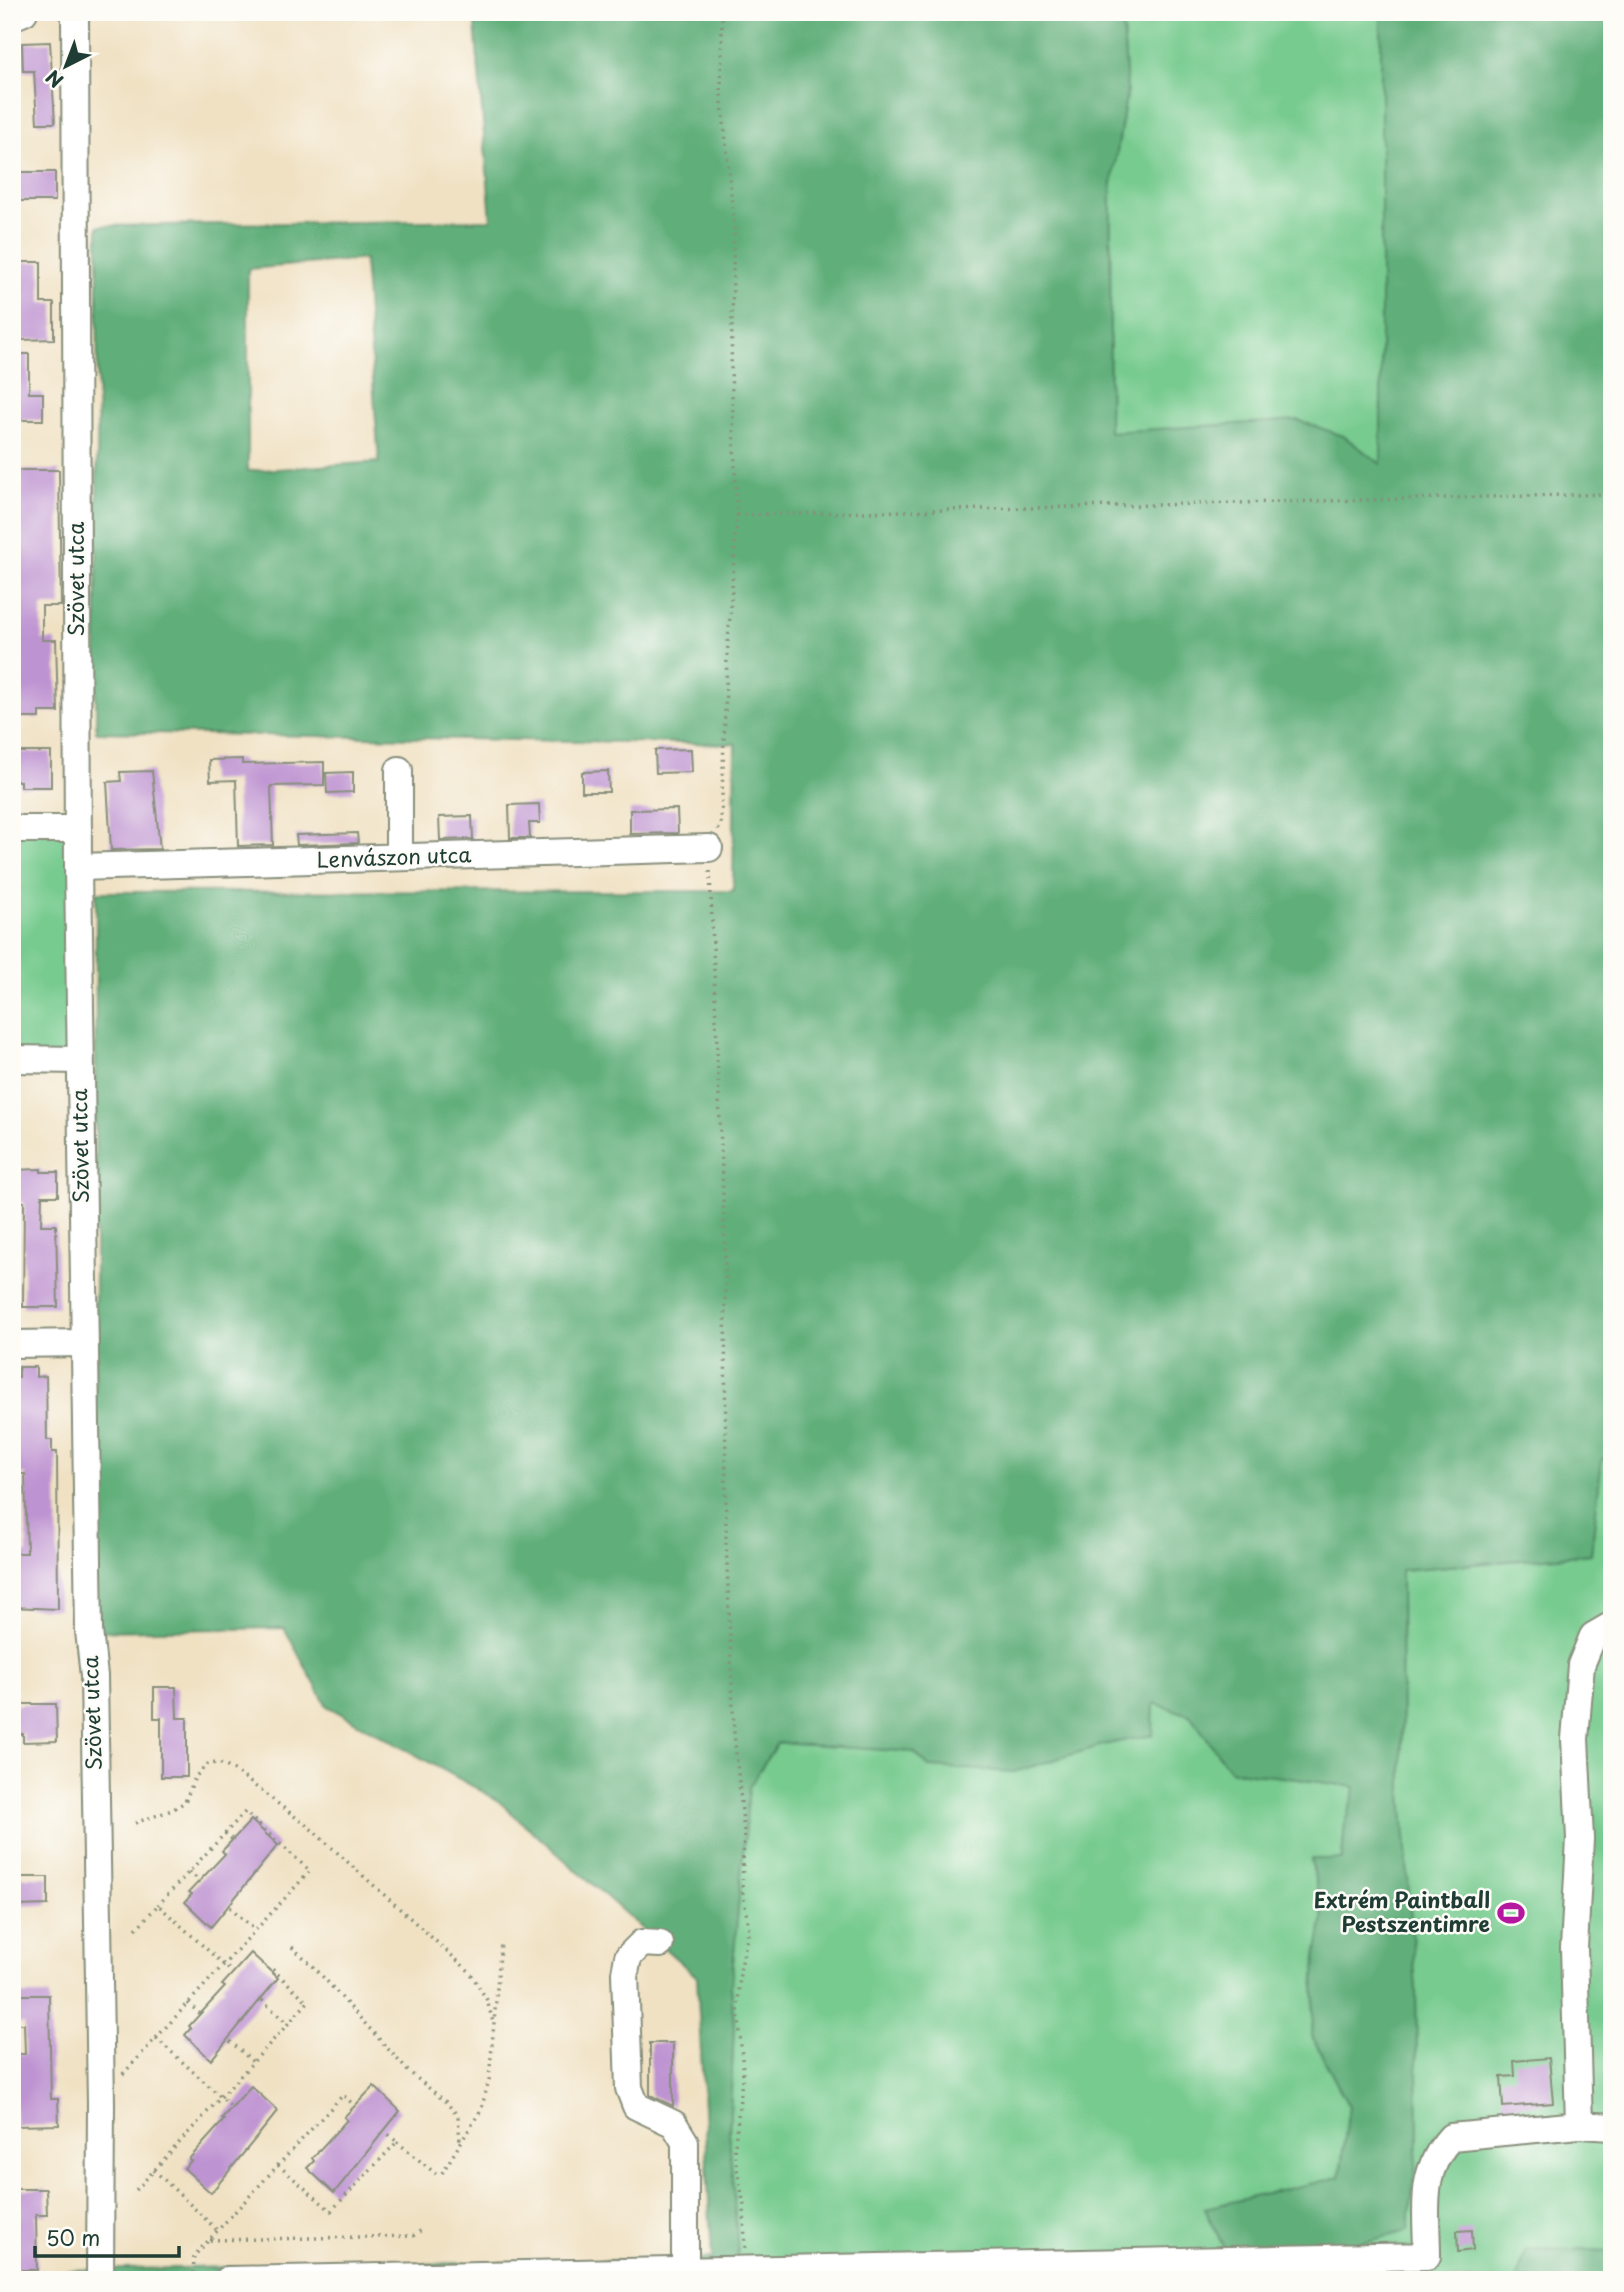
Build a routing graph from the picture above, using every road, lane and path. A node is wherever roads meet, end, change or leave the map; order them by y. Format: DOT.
graph roads {
  1 [pos="24,12"];
  2 [pos="75,12"];
  3 [pos="722,12"];
  4 [pos="12,17"];
  5 [pos="1612,494"];
  6 [pos="737,515"];
  7 [pos="399,770"];
  8 [pos="12,829"];
  9 [pos="78,829"];
  10 [pos="709,848"];
  11 [pos="399,858"];
  12 [pos="78,867"];
  13 [pos="12,1059"];
  14 [pos="80,1060"];
  15 [pos="85,1343"];
  16 [pos="12,1344"];
  17 [pos="1612,1625"];
  18 [pos="135,1823"];
  19 [pos="225,1833"];
  20 [pos="233,1840"];
  21 [pos="189,1872"];
  22 [pos="200,1881"];
  23 [pos="158,1905"];
  24 [pos="230,1907"];
  25 [pos="136,1929"];
  26 [pos="255,1930"];
  27 [pos="501,1942"];
  28 [pos="660,1944"];
  29 [pos="292,1947"];
  30 [pos="223,1964"];
  31 [pos="270,1967"];
  32 [pos="233,1973"];
  33 [pos="262,2000"];
  34 [pos="188,2003"];
  35 [pos="200,2014"];
  36 [pos="492,2022"];
  37 [pos="288,2024"];
  38 [pos="156,2038"];
  39 [pos="230,2040"];
  40 [pos="136,2060"];
  41 [pos="253,2062"];
  42 [pos="222,2097"];
  43 [pos="355,2106"];
  44 [pos="232,2107"];
  45 [pos="1579,2124"];
  46 [pos="1612,2127"];
  47 [pos="386,2132"];
  48 [pos="460,2141"];
  49 [pos="397,2142"];
  50 [pos="278,2165"];
  51 [pos="154,2171"];
  52 [pos="442,2173"];
  53 [pos="436,2174"];
  54 [pos="136,2190"];
  55 [pos="423,2228"];
  56 [pos="218,2231"];
  57 [pos="208,2241"];
  58 [pos="740,2270"];
  59 [pos="685,2271"];
  60 [pos="100,2280"];
  61 [pos="193,2280"];
  62 [pos="228,2280"];
  1 -- 4 [label="street"];
  2 -- 9 [label="street, Szövet utca"];
  3 -- 6 [label="path"];
  5 -- 6 [label="path"];
  6 -- 10 [label="path"];
  7 -- 11 [label="street"];
  8 -- 9 [label="street"];
  9 -- 12 [label="street, Szövet utca"];
  10 -- 11 [label="street, Lenvászon utca"];
  10 -- 58 [label="path"];
  11 -- 12 [label="street, Lenvászon utca"];
  12 -- 14 [label="street, Szövet utca"];
  13 -- 14 [label="street"];
  14 -- 15 [label="street, Szövet utca"];
  15 -- 16 [label="street"];
  15 -- 60 [label="street, Szövet utca"];
  17 -- 45 [label="street"];
  18 -- 36 [label="path"];
  19 -- 20 [label="path"];
  19 -- 21 [label="path"];
  19 -- 26 [label="path"];
  21 -- 22 [label="path"];
  21 -- 23 [label="path"];
  23 -- 25 [label="path"];
  23 -- 30 [label="path"];
  24 -- 26 [label="path"];
  26 -- 30 [label="path"];
  27 -- 36 [label="path"];
  28 -- 59 [label="street"];
  29 -- 48 [label="path"];
  30 -- 32 [label="path"];
  30 -- 34 [label="path"];
  31 -- 37 [label="path"];
  33 -- 37 [label="path"];
  34 -- 35 [label="path"];
  34 -- 38 [label="path"];
  36 -- 48 [label="path"];
  37 -- 41 [label="path"];
  38 -- 40 [label="path"];
  38 -- 42 [label="path"];
  39 -- 41 [label="path"];
  41 -- 42 [label="path"];
  42 -- 44 [label="path"];
  42 -- 51 [label="path"];
  43 -- 50 [label="path"];
  45 -- 46 [label="street"];
  45 -- 58 [label="street"];
  47 -- 49 [label="path"];
  48 -- 52 [label="path"];
  49 -- 50 [label="path"];
  49 -- 53 [label="path"];
  50 -- 56 [label="path"];
  51 -- 54 [label="path"];
  51 -- 56 [label="path"];
  55 -- 57 [label="path"];
  56 -- 57 [label="path"];
  57 -- 61 [label="path"];
  58 -- 59 [label="street"];
  59 -- 62 [label="street"];
}
